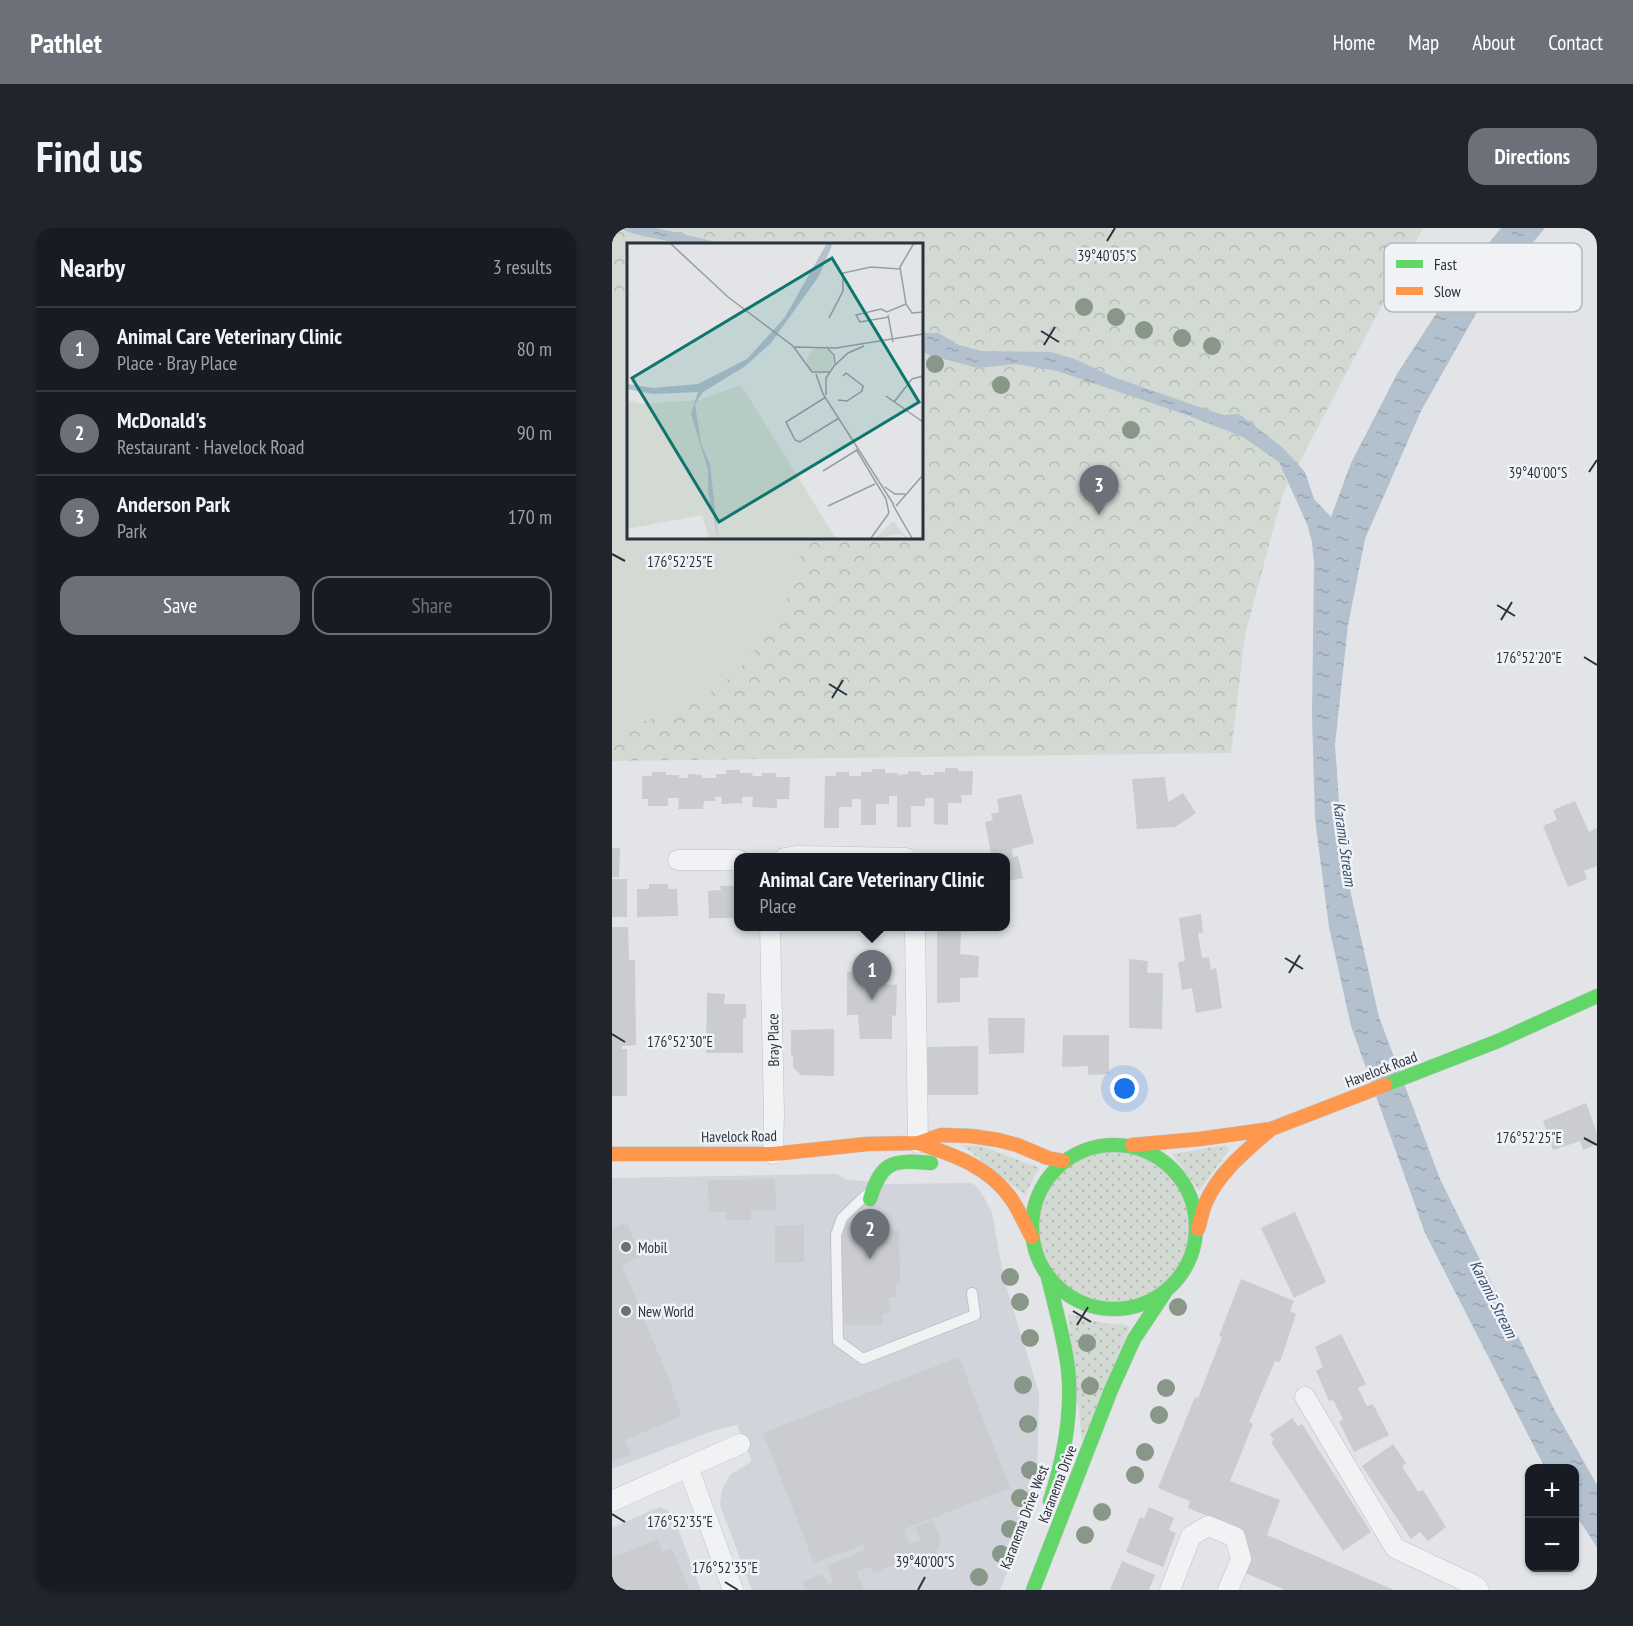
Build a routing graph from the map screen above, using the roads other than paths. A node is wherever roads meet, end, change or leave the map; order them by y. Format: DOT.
graph roads {
  1 [pos="678,860"];
  2 [pos="734,860"];
  3 [pos="770,931"];
  4 [pos="915,931"];
  5 [pos="1597,996"];
  6 [pos="1586,1016"];
  7 [pos="1500,1040"];
  8 [pos="1271,1129"];
  9 [pos="806,1137"];
  10 [pos="773,1141"];
  11 [pos="918,1143"];
  12 [pos="867,1144"];
  13 [pos="1127,1145"];
  14 [pos="612,1154"];
  15 [pos="963,1159"];
  16 [pos="1063,1161"];
  17 [pos="869,1196"];
  18 [pos="1032,1237"];
  19 [pos="1196,1238"];
  20 [pos="1048,1277"];
  21 [pos="1165,1292"];
  22 [pos="972,1293"];
  23 [pos="1305,1397"];
  24 [pos="740,1444"];
  25 [pos="688,1467"];
  26 [pos="612,1501"];
  27 [pos="1046,1510"];
  28 [pos="733,1590"];
  29 [pos="1033,1590"];
  30 [pos="1170,1590"];
  31 [pos="1228,1590"];
  32 [pos="1479,1590"];
  1 -- 2 [label="street"];
  3 -- 10 [label="street, Bray Place"];
  4 -- 11 [label="street"];
  5 -- 7 [label="main road, Havelock Road"];
  6 -- 7 [label="main road, Havelock Road"];
  7 -- 8 [label="main road, Havelock Road"];
  8 -- 13 [label="main road, Havelock Road"];
  8 -- 19 [label="main road, Havelock Road"];
  9 -- 12 [label="main road, Havelock Road"];
  10 -- 12 [label="main road, Havelock Road"];
  10 -- 14 [label="main road, Havelock Road"];
  11 -- 12 [label="main road, Havelock Road"];
  11 -- 15 [label="main road, Havelock Road"];
  11 -- 16 [label="main road, Havelock Road"];
  13 -- 16 [label="main road"];
  13 -- 19 [label="main road"];
  15 -- 17 [label="main road"];
  15 -- 18 [label="main road, Havelock Road"];
  16 -- 18 [label="main road"];
  17 -- 22 [label="lane"];
  18 -- 20 [label="main road"];
  19 -- 21 [label="main road"];
  20 -- 21 [label="main road"];
  20 -- 27 [label="main road, Karanema Drive West"];
  21 -- 29 [label="main road, Karanema Drive"];
  23 -- 32 [label="street"];
  24 -- 25 [label="street"];
  25 -- 26 [label="street"];
  25 -- 28 [label="street"];
  30 -- 31 [label="street"];
}
